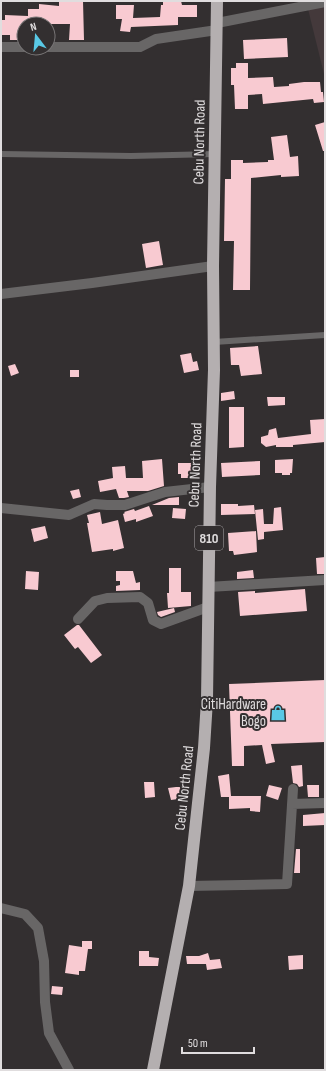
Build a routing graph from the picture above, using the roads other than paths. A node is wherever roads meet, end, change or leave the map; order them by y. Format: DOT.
graph roads {
  1 [pos="217,1"];
  2 [pos="325,2"];
  3 [pos="217,26"];
  4 [pos="1,47"];
  5 [pos="16,47"];
  6 [pos="56,47"];
  7 [pos="1,154"];
  8 [pos="215,154"];
  9 [pos="213,266"];
  10 [pos="1,294"];
  11 [pos="325,335"];
  12 [pos="214,342"];
  13 [pos="210,488"];
  14 [pos="1,508"];
  15 [pos="325,580"];
  16 [pos="208,587"];
  17 [pos="208,607"];
  18 [pos="78,619"];
  19 [pos="293,789"];
  20 [pos="325,803"];
  21 [pos="292,804"];
  22 [pos="189,886"];
  23 [pos="1,908"];
  24 [pos="70,1070"];
  25 [pos="153,1070"];
  1 -- 3 [label="highway, Cebu North Road / 810"];
  2 -- 3 [label="street"];
  3 -- 6 [label="street"];
  3 -- 8 [label="highway, Cebu North Road / 810"];
  4 -- 5 [label="street"];
  7 -- 8 [label="lane"];
  8 -- 9 [label="highway, Cebu North Road / 810"];
  9 -- 10 [label="street"];
  9 -- 12 [label="highway, Cebu North Road / 810"];
  11 -- 12 [label="lane"];
  12 -- 13 [label="highway, Cebu North Road / 810"];
  13 -- 14 [label="street"];
  13 -- 16 [label="highway, Cebu North Road / 810"];
  15 -- 16 [label="street"];
  16 -- 17 [label="highway, Cebu North Road / 810"];
  17 -- 18 [label="street"];
  17 -- 22 [label="highway, Cebu North Road / 810"];
  19 -- 21 [label="street"];
  20 -- 21 [label="street"];
  21 -- 22 [label="street"];
  22 -- 25 [label="highway, Cebu North Road / 810"];
  23 -- 24 [label="street"];
}
